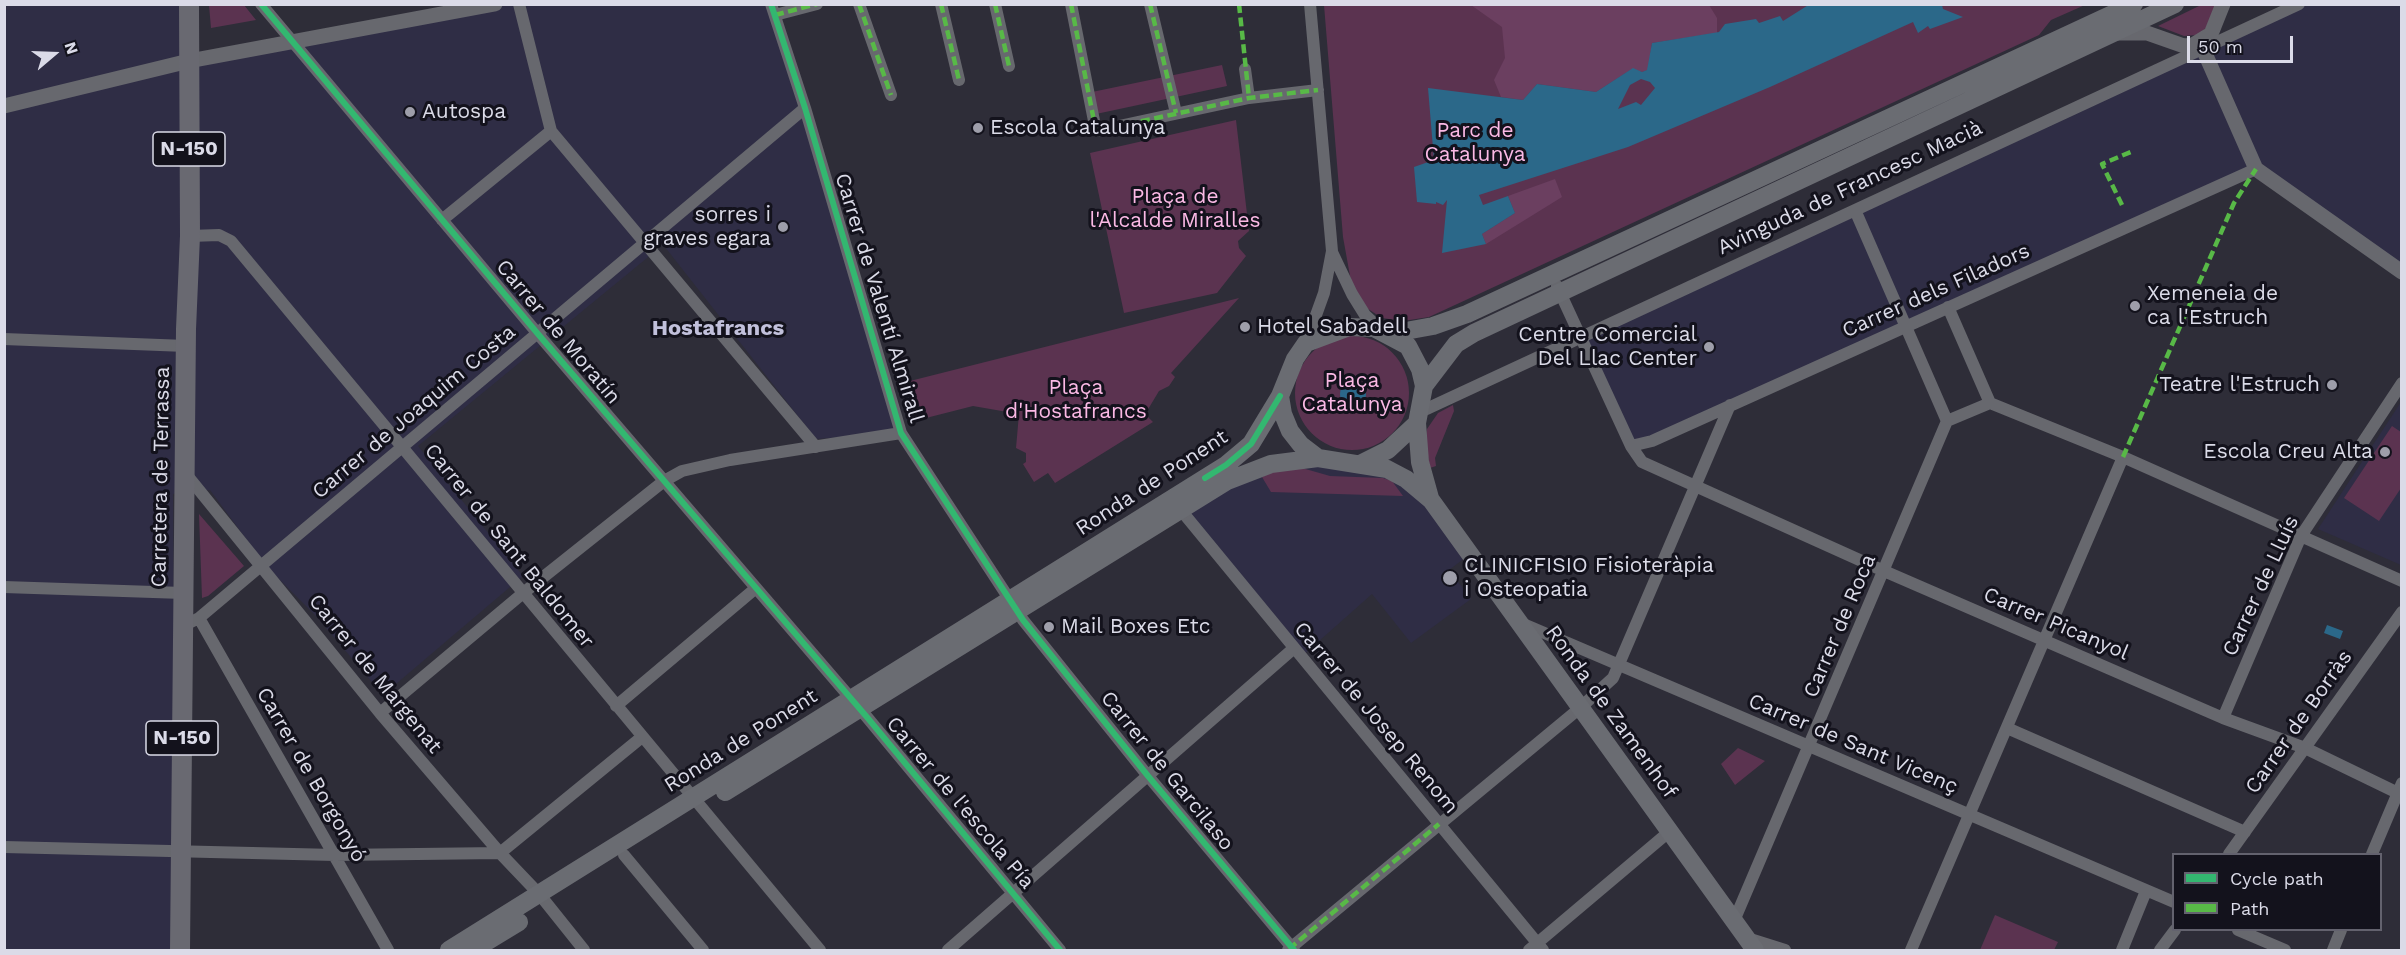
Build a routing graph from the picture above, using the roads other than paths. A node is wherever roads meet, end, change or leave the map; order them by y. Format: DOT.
graph roads {
  1 [pos="189,4"];
  2 [pos="261,4"];
  3 [pos="495,4"];
  4 [pos="519,4"];
  5 [pos="817,4"];
  6 [pos="859,4"];
  7 [pos="941,4"];
  8 [pos="995,4"];
  9 [pos="1071,4"];
  10 [pos="1150,4"];
  11 [pos="1310,4"];
  12 [pos="2175,4"];
  13 [pos="2223,4"];
  14 [pos="2300,4"];
  15 [pos="773,10"];
  16 [pos="2127,16"];
  17 [pos="294,43"];
  18 [pos="2201,46"];
  19 [pos="189,62"];
  20 [pos="1009,66"];
  21 [pos="1245,69"];
  22 [pos="959,80"];
  23 [pos="1318,90"];
  24 [pos="891,95"];
  25 [pos="1249,98"];
  26 [pos="4,106"];
  27 [pos="805,108"];
  28 [pos="1176,113"];
  29 [pos="549,127"];
  30 [pos="2256,169"];
  31 [pos="1855,210"];
  32 [pos="442,220"];
  33 [pos="190,236"];
  34 [pos="646,242"];
  35 [pos="1332,251"];
  36 [pos="2402,272"];
  37 [pos="1552,275"];
  38 [pos="1560,293"];
  39 [pos="1948,307"];
  40 [pos="1906,327"];
  41 [pos="1386,333"];
  42 [pos="538,334"];
  43 [pos="1581,337"];
  44 [pos="4,339"];
  45 [pos="1306,342"];
  46 [pos="186,346"];
  47 [pos="2402,383"];
  48 [pos="1424,386"];
  49 [pos="1280,396"];
  50 [pos="1990,403"];
  51 [pos="1730,405"];
  52 [pos="1419,418"];
  53 [pos="1947,421"];
  54 [pos="901,433"];
  55 [pos="402,445"];
  56 [pos="1631,446"];
  57 [pos="816,447"];
  58 [pos="2123,457"];
  59 [pos="1318,458"];
  60 [pos="1360,464"];
  61 [pos="186,474"];
  62 [pos="664,481"];
  63 [pos="1695,487"];
  64 [pos="1431,500"];
  65 [pos="1180,509"];
  66 [pos="2301,536"];
  67 [pos="261,565"];
  68 [pos="1884,572"];
  69 [pos="2402,581"];
  70 [pos="4,587"];
  71 [pos="756,588"];
  72 [pos="183,593"];
  73 [pos="522,594"];
  74 [pos="1012,606"];
  75 [pos="2402,612"];
  76 [pos="1517,621"];
  77 [pos="191,622"];
  78 [pos="2044,639"];
  79 [pos="1293,649"];
  80 [pos="1620,665"];
  81 [pos="833,678"];
  82 [pos="855,704"];
  83 [pos="616,706"];
  84 [pos="1580,708"];
  85 [pos="380,713"];
  86 [pos="2223,718"];
  87 [pos="2007,728"];
  88 [pos="642,737"];
  89 [pos="1809,748"];
  90 [pos="2305,748"];
  91 [pos="1148,776"];
  92 [pos="2400,790"];
  93 [pos="696,803"];
  94 [pos="1969,815"];
  95 [pos="1439,824"];
  96 [pos="1670,831"];
  97 [pos="2245,832"];
  98 [pos="4,848"];
  99 [pos="181,850"];
  100 [pos="500,853"];
  101 [pos="2230,853"];
  102 [pos="2373,853"];
  103 [pos="335,855"];
  104 [pos="624,855"];
  105 [pos="2146,891"];
  106 [pos="1013,893"];
  107 [pos="543,900"];
  108 [pos="2172,901"];
  109 [pos="1734,921"];
  110 [pos="2174,931"];
  111 [pos="2240,931"];
  112 [pos="2341,931"];
  113 [pos="1751,944"];
  114 [pos="1536,948"];
  115 [pos="1291,950"];
  116 [pos="180,951"];
  117 [pos="388,951"];
  118 [pos="449,951"];
  119 [pos="473,951"];
  120 [pos="584,951"];
  121 [pos="703,951"];
  122 [pos="820,951"];
  123 [pos="948,951"];
  124 [pos="1060,951"];
  125 [pos="1785,951"];
  126 [pos="1911,951"];
  127 [pos="2122,951"];
  128 [pos="2160,951"];
  129 [pos="2285,951"];
  130 [pos="2333,951"];
  1 -- 19 [label="main road, Carretera de Terrassa / N-150"];
  2 -- 17 [label="street, Carrer de Moratín"];
  3 -- 17 [label="street"];
  4 -- 29 [label="street"];
  5 -- 15 [label="street"];
  6 -- 24 [label="street"];
  7 -- 22 [label="street"];
  8 -- 20 [label="street"];
  9 -- 28 [label="street"];
  10 -- 28 [label="street"];
  11 -- 23 [label="street"];
  12 -- 16 [label="main road, Avinguda de Francesc Macià"];
  13 -- 18 [label="street, Avinguda de Francesc Macià"];
  14 -- 18 [label="street, Avinguda de Francesc Macià"];
  15 -- 27 [label="street, Carrer de Valentí Almirall"];
  16 -- 18 [label="street, Avinguda de Francesc Macià"];
  16 -- 37 [label="main road, Avinguda de Francesc Macià"];
  16 -- 38 [label="main road, Avinguda de Francesc Macià"];
  17 -- 19 [label="street"];
  17 -- 32 [label="street, Carrer de Moratín"];
  18 -- 30 [label="street"];
  18 -- 31 [label="street, Avinguda de Francesc Macià"];
  19 -- 26 [label="street"];
  19 -- 33 [label="main road, Carretera de Terrassa / N-150"];
  21 -- 25 [label="street"];
  23 -- 25 [label="street"];
  23 -- 35 [label="street"];
  25 -- 28 [label="street"];
  27 -- 34 [label="street, Carrer de Joaquim Costa"];
  27 -- 54 [label="street, Carrer de Valentí Almirall"];
  29 -- 32 [label="street"];
  29 -- 34 [label="street"];
  30 -- 36 [label="street"];
  30 -- 39 [label="street, Carrer dels Filadors"];
  31 -- 40 [label="street"];
  31 -- 43 [label="street, Avinguda de Francesc Macià"];
  32 -- 42 [label="street, Carrer de Moratín"];
  33 -- 46 [label="main road, Carretera de Terrassa / N-150"];
  33 -- 55 [label="street, Carrer de Sant Baldomer"];
  34 -- 42 [label="street, Carrer de Joaquim Costa"];
  34 -- 57 [label="street"];
  35 -- 41 [label="street"];
  35 -- 45 [label="street"];
  37 -- 38 [label="street"];
  37 -- 41 [label="main road, Avinguda de Francesc Macià"];
  38 -- 43 [label="street"];
  38 -- 48 [label="main road, Avinguda de Francesc Macià"];
  39 -- 40 [label="street, Carrer dels Filadors"];
  39 -- 50 [label="street"];
  40 -- 51 [label="street, Carrer dels Filadors"];
  40 -- 53 [label="street"];
  41 -- 45 [label="main road"];
  41 -- 48 [label="main road"];
  42 -- 55 [label="street, Carrer de Joaquim Costa"];
  42 -- 62 [label="street, Carrer de Moratín"];
  43 -- 52 [label="street, Avinguda de Francesc Macià"];
  43 -- 56 [label="street"];
  44 -- 46 [label="street"];
  45 -- 49 [label="main road"];
  46 -- 61 [label="main road, Carretera de Terrassa / N-150"];
  47 -- 66 [label="street, Carrer de Lluís"];
  48 -- 52 [label="main road"];
  49 -- 59 [label="main road"];
  49 -- 74 [label="main road, Ronda de Ponent"];
  50 -- 53 [label="street"];
  50 -- 58 [label="street"];
  51 -- 56 [label="street, Carrer dels Filadors"];
  51 -- 63 [label="street"];
  52 -- 60 [label="main road"];
  52 -- 64 [label="main road, Ronda de Zamenhof"];
  53 -- 68 [label="street, Carrer de Roca"];
  54 -- 57 [label="street"];
  54 -- 74 [label="street, Carrer de Valentí Almirall"];
  55 -- 67 [label="street, Carrer de Joaquim Costa"];
  55 -- 73 [label="street, Carrer de Sant Baldomer"];
  56 -- 63 [label="street, Carrer Picanyol"];
  57 -- 62 [label="street"];
  58 -- 66 [label="street"];
  58 -- 78 [label="street"];
  59 -- 60 [label="main road"];
  59 -- 65 [label="main road, Ronda de Ponent"];
  60 -- 64 [label="main road, Ronda de Zamenhof"];
  61 -- 67 [label="street, Carrer de Margenat"];
  61 -- 72 [label="main road, Carretera de Terrassa / N-150"];
  62 -- 71 [label="street, Carrer de Moratín"];
  62 -- 73 [label="street"];
  63 -- 68 [label="street, Carrer Picanyol"];
  63 -- 80 [label="street"];
  64 -- 76 [label="main road, Ronda de Zamenhof"];
  65 -- 74 [label="main road, Ronda de Ponent"];
  65 -- 79 [label="street, Carrer de Josep Renom"];
  66 -- 69 [label="street"];
  66 -- 86 [label="street, Carrer de Lluís"];
  67 -- 77 [label="street, Carrer de Joaquim Costa"];
  67 -- 85 [label="street, Carrer de Margenat"];
  68 -- 78 [label="street, Carrer Picanyol"];
  68 -- 89 [label="street, Carrer de Roca"];
  70 -- 72 [label="street"];
  71 -- 81 [label="street, Carrer de Moratín"];
  71 -- 83 [label="street"];
  72 -- 77 [label="main road, Carretera de Terrassa / N-150"];
  73 -- 83 [label="street, Carrer de Sant Baldomer"];
  73 -- 85 [label="street"];
  74 -- 82 [label="main road, Ronda de Ponent"];
  74 -- 91 [label="street, Carrer de Garcilaso"];
  75 -- 90 [label="street, Carrer de Borràs"];
  76 -- 80 [label="street, Carrer de Sant Vicenç"];
  76 -- 84 [label="main road, Ronda de Zamenhof"];
  77 -- 99 [label="main road, Carretera de Terrassa / N-150"];
  77 -- 103 [label="street, Carrer de Borgonyó"];
  78 -- 86 [label="street, Carrer Picanyol"];
  78 -- 87 [label="street"];
  79 -- 91 [label="street"];
  79 -- 95 [label="street, Carrer de Josep Renom"];
  80 -- 84 [label="street"];
  80 -- 89 [label="street, Carrer de Sant Vicenç"];
  81 -- 82 [label="street, Carrer de l'escola Pía"];
  82 -- 93 [label="main road, Ronda de Ponent"];
  82 -- 106 [label="street, Carrer de l'escola Pía"];
  83 -- 88 [label="street, Carrer de Sant Baldomer"];
  84 -- 95 [label="street"];
  84 -- 96 [label="main road, Ronda de Zamenhof"];
  85 -- 100 [label="street, Carrer de Margenat"];
  86 -- 90 [label="street, Carrer Picanyol"];
  87 -- 94 [label="street"];
  87 -- 97 [label="street"];
  88 -- 93 [label="street, Carrer de Sant Baldomer"];
  88 -- 100 [label="street"];
  89 -- 94 [label="street, Carrer de Sant Vicenç"];
  89 -- 109 [label="street, Carrer de Roca"];
  90 -- 92 [label="street, Carrer Picanyol"];
  90 -- 97 [label="street, Carrer de Borràs"];
  91 -- 106 [label="street"];
  91 -- 115 [label="street, Carrer de Garcilaso"];
  92 -- 102 [label="street"];
  93 -- 104 [label="main road, Ronda de Ponent"];
  93 -- 107 [label="main road, Ronda de Ponent"];
  93 -- 122 [label="street, Carrer de Sant Baldomer"];
  94 -- 105 [label="street, Carrer de Sant Vicenç"];
  94 -- 126 [label="street"];
  95 -- 114 [label="street, Carrer de Josep Renom"];
  95 -- 115 [label="street"];
  96 -- 109 [label="main road, Ronda de Zamenhof"];
  96 -- 114 [label="street"];
  97 -- 101 [label="street, Carrer de Borràs"];
  98 -- 99 [label="street"];
  99 -- 103 [label="street"];
  99 -- 116 [label="main road, Carretera de Terrassa / N-150"];
  100 -- 103 [label="street"];
  100 -- 107 [label="street, Carrer de Margenat"];
  103 -- 117 [label="street, Carrer de Borgonyó"];
  104 -- 107 [label="main road, Ronda de Ponent"];
  104 -- 121 [label="street"];
  105 -- 108 [label="street, Carrer de Sant Vicenç"];
  105 -- 127 [label="street"];
  106 -- 123 [label="street"];
  106 -- 124 [label="street, Carrer de l'escola Pía"];
  107 -- 118 [label="main road, Ronda de Ponent"];
  107 -- 119 [label="main road, Ronda de Ponent"];
  107 -- 120 [label="street, Carrer de Margenat"];
  109 -- 113 [label="main road, Ronda de Zamenhof"];
  110 -- 128 [label="street"];
  111 -- 129 [label="street"];
  112 -- 130 [label="street"];
  113 -- 125 [label="street"];
}
